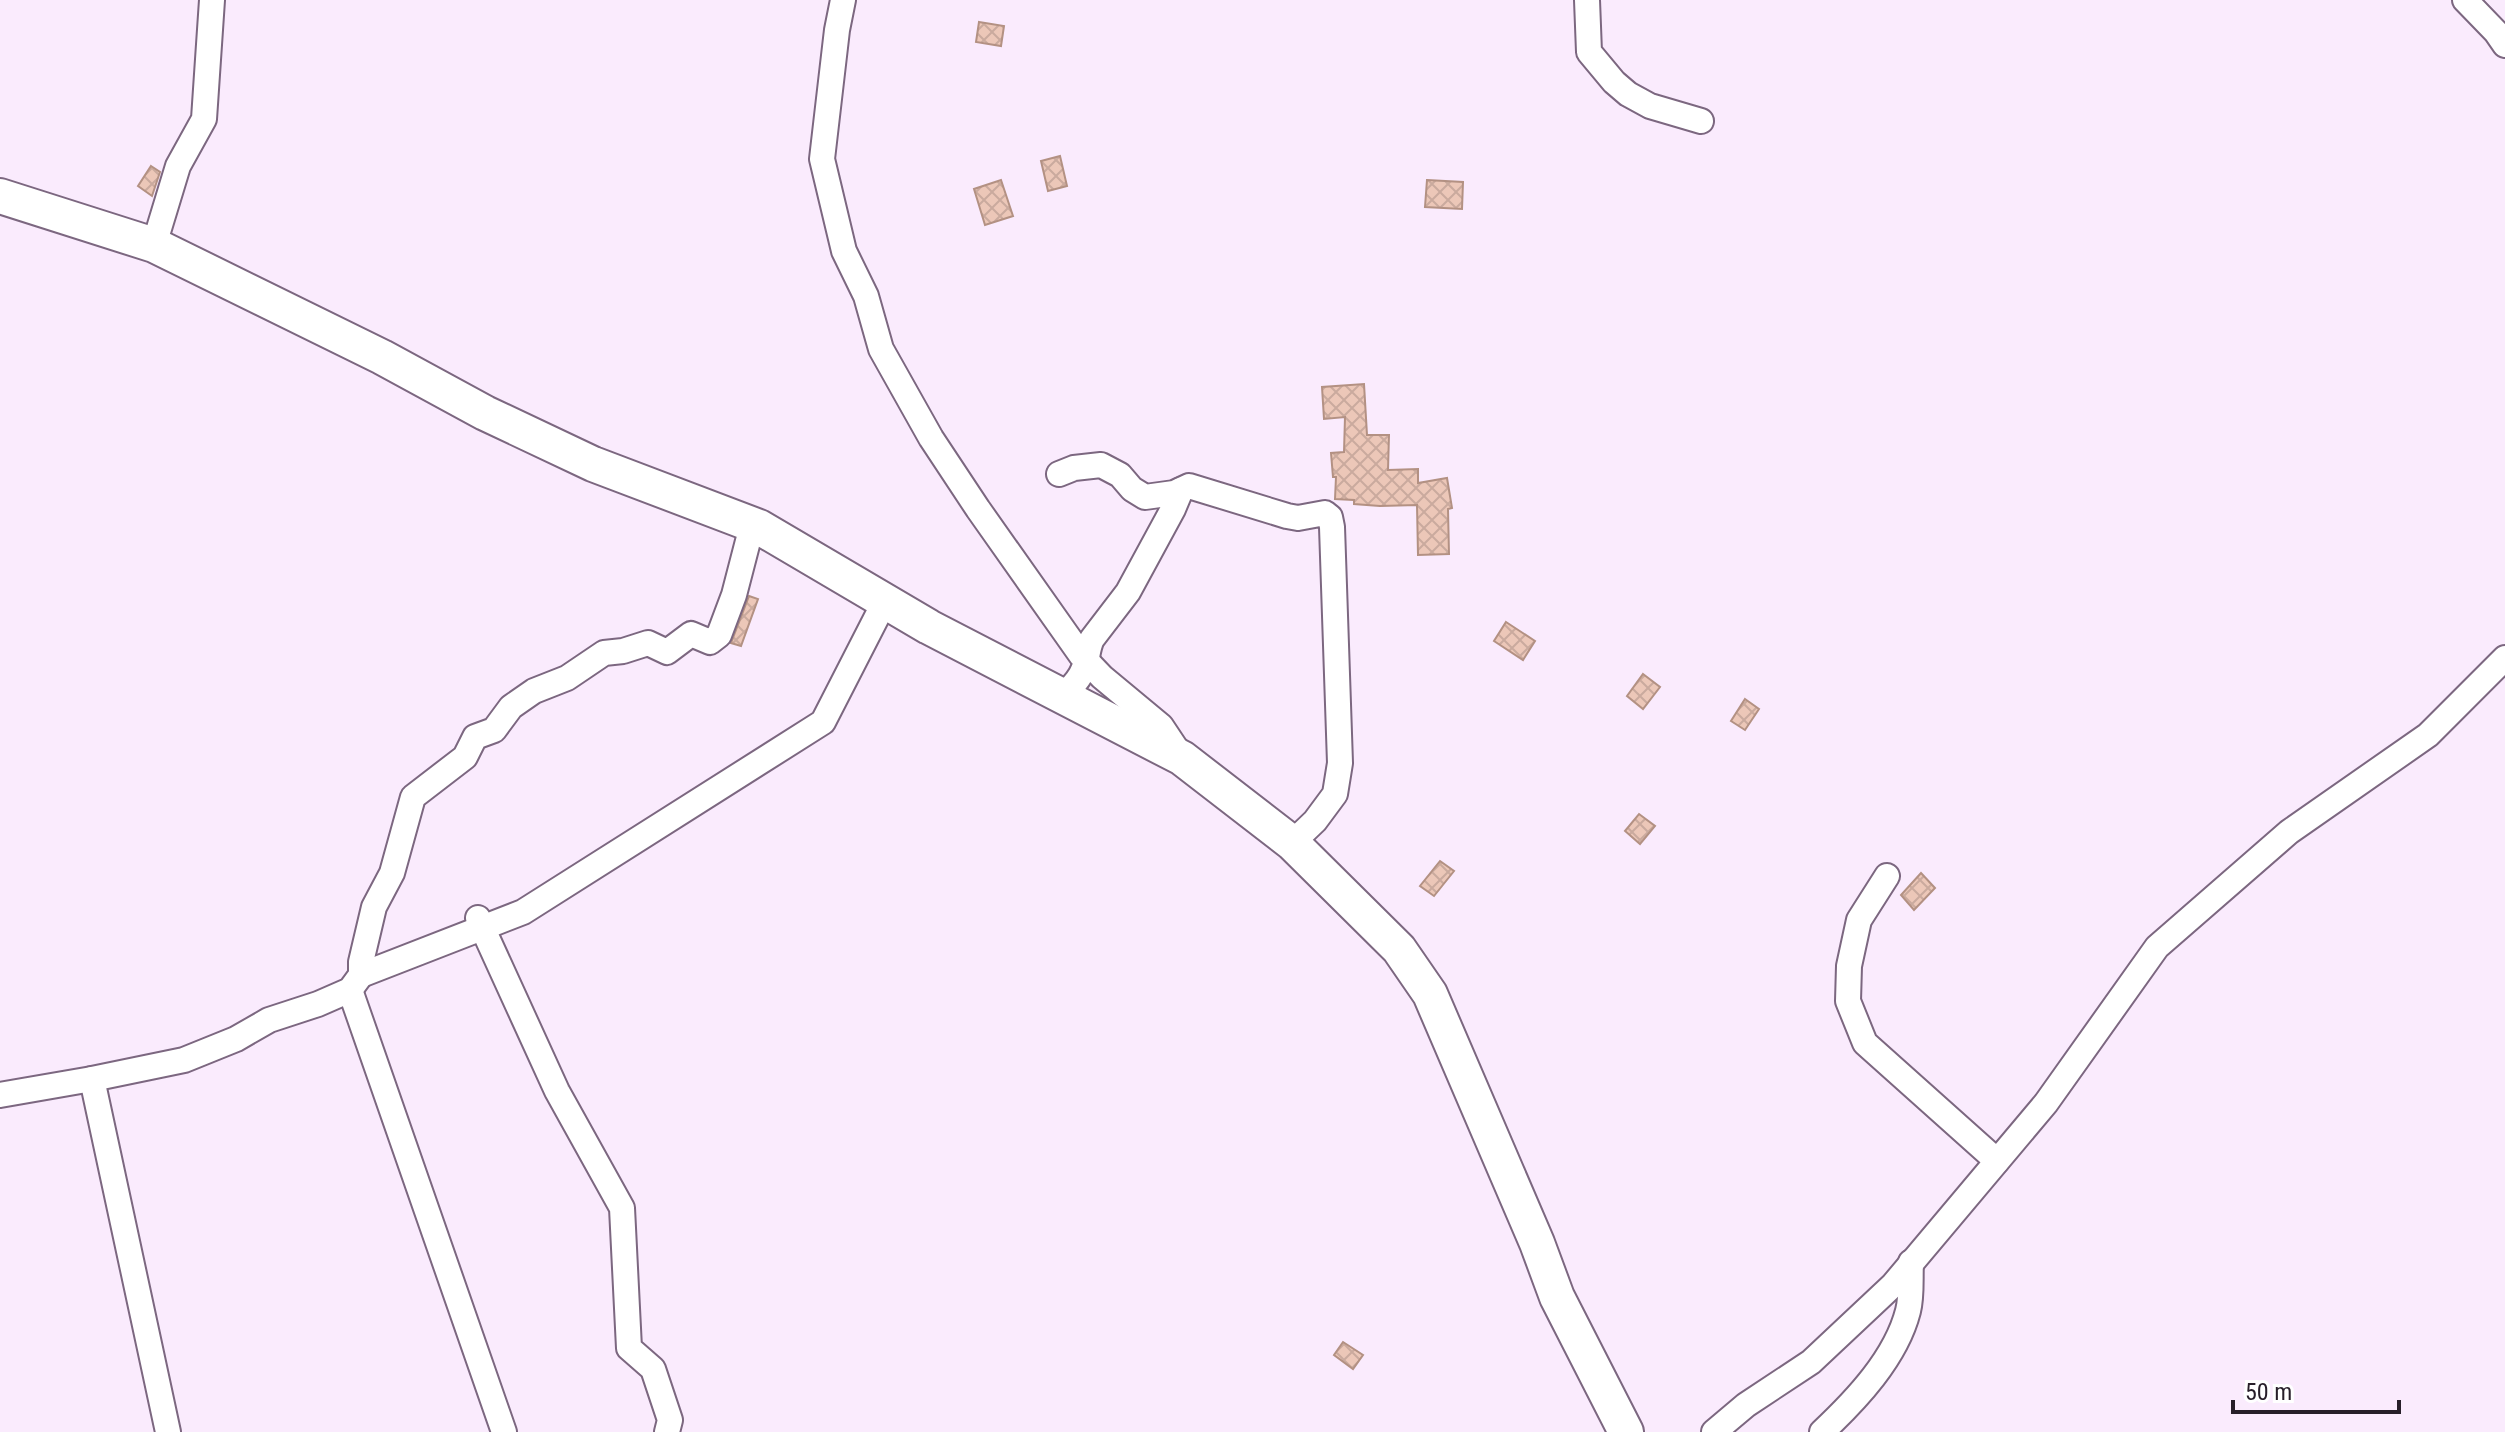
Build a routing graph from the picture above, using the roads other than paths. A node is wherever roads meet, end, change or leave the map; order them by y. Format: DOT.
graph roads {
  1 [pos="212,0"];
  2 [pos="843,0"];
  3 [pos="1587,0"];
  4 [pos="2465,0"];
  5 [pos="2505,45"];
  6 [pos="1701,121"];
  7 [pos="2,201"];
  8 [pos="154,245"];
  9 [pos="1059,474"];
  10 [pos="1181,490"];
  11 [pos="759,527"];
  12 [pos="885,601"];
  13 [pos="2505,658"];
  14 [pos="1086,661"];
  15 [pos="1063,696"];
  16 [pos="1182,758"];
  17 [pos="1292,843"];
  18 [pos="1887,876"];
  19 [pos="480,923"];
  20 [pos="355,982"];
  21 [pos="92,1079"];
  22 [pos="0,1095"];
  23 [pos="1997,1161"];
  24 [pos="1911,1262"];
  25 [pos="168,1432"];
  26 [pos="504,1432"];
  27 [pos="667,1432"];
  28 [pos="1626,1432"];
  29 [pos="1714,1432"];
  30 [pos="1822,1432"];
  1 -- 8 [label="street"];
  2 -- 14 [label="street"];
  3 -- 6 [label="street"];
  4 -- 5 [label="street"];
  7 -- 8 [label="street"];
  8 -- 11 [label="street"];
  9 -- 10 [label="street"];
  10 -- 14 [label="street"];
  10 -- 17 [label="street"];
  11 -- 12 [label="street"];
  11 -- 20 [label="street"];
  12 -- 15 [label="street"];
  12 -- 19 [label="street"];
  13 -- 23 [label="street"];
  14 -- 15 [label="street"];
  14 -- 16 [label="street"];
  15 -- 16 [label="street"];
  16 -- 17 [label="street"];
  17 -- 28 [label="street"];
  18 -- 23 [label="street"];
  19 -- 20 [label="street"];
  19 -- 27 [label="street"];
  20 -- 21 [label="street"];
  20 -- 26 [label="street"];
  21 -- 22 [label="street"];
  21 -- 25 [label="street"];
  23 -- 24 [label="street"];
  24 -- 29 [label="street"];
  24 -- 30 [label="street"];
}
